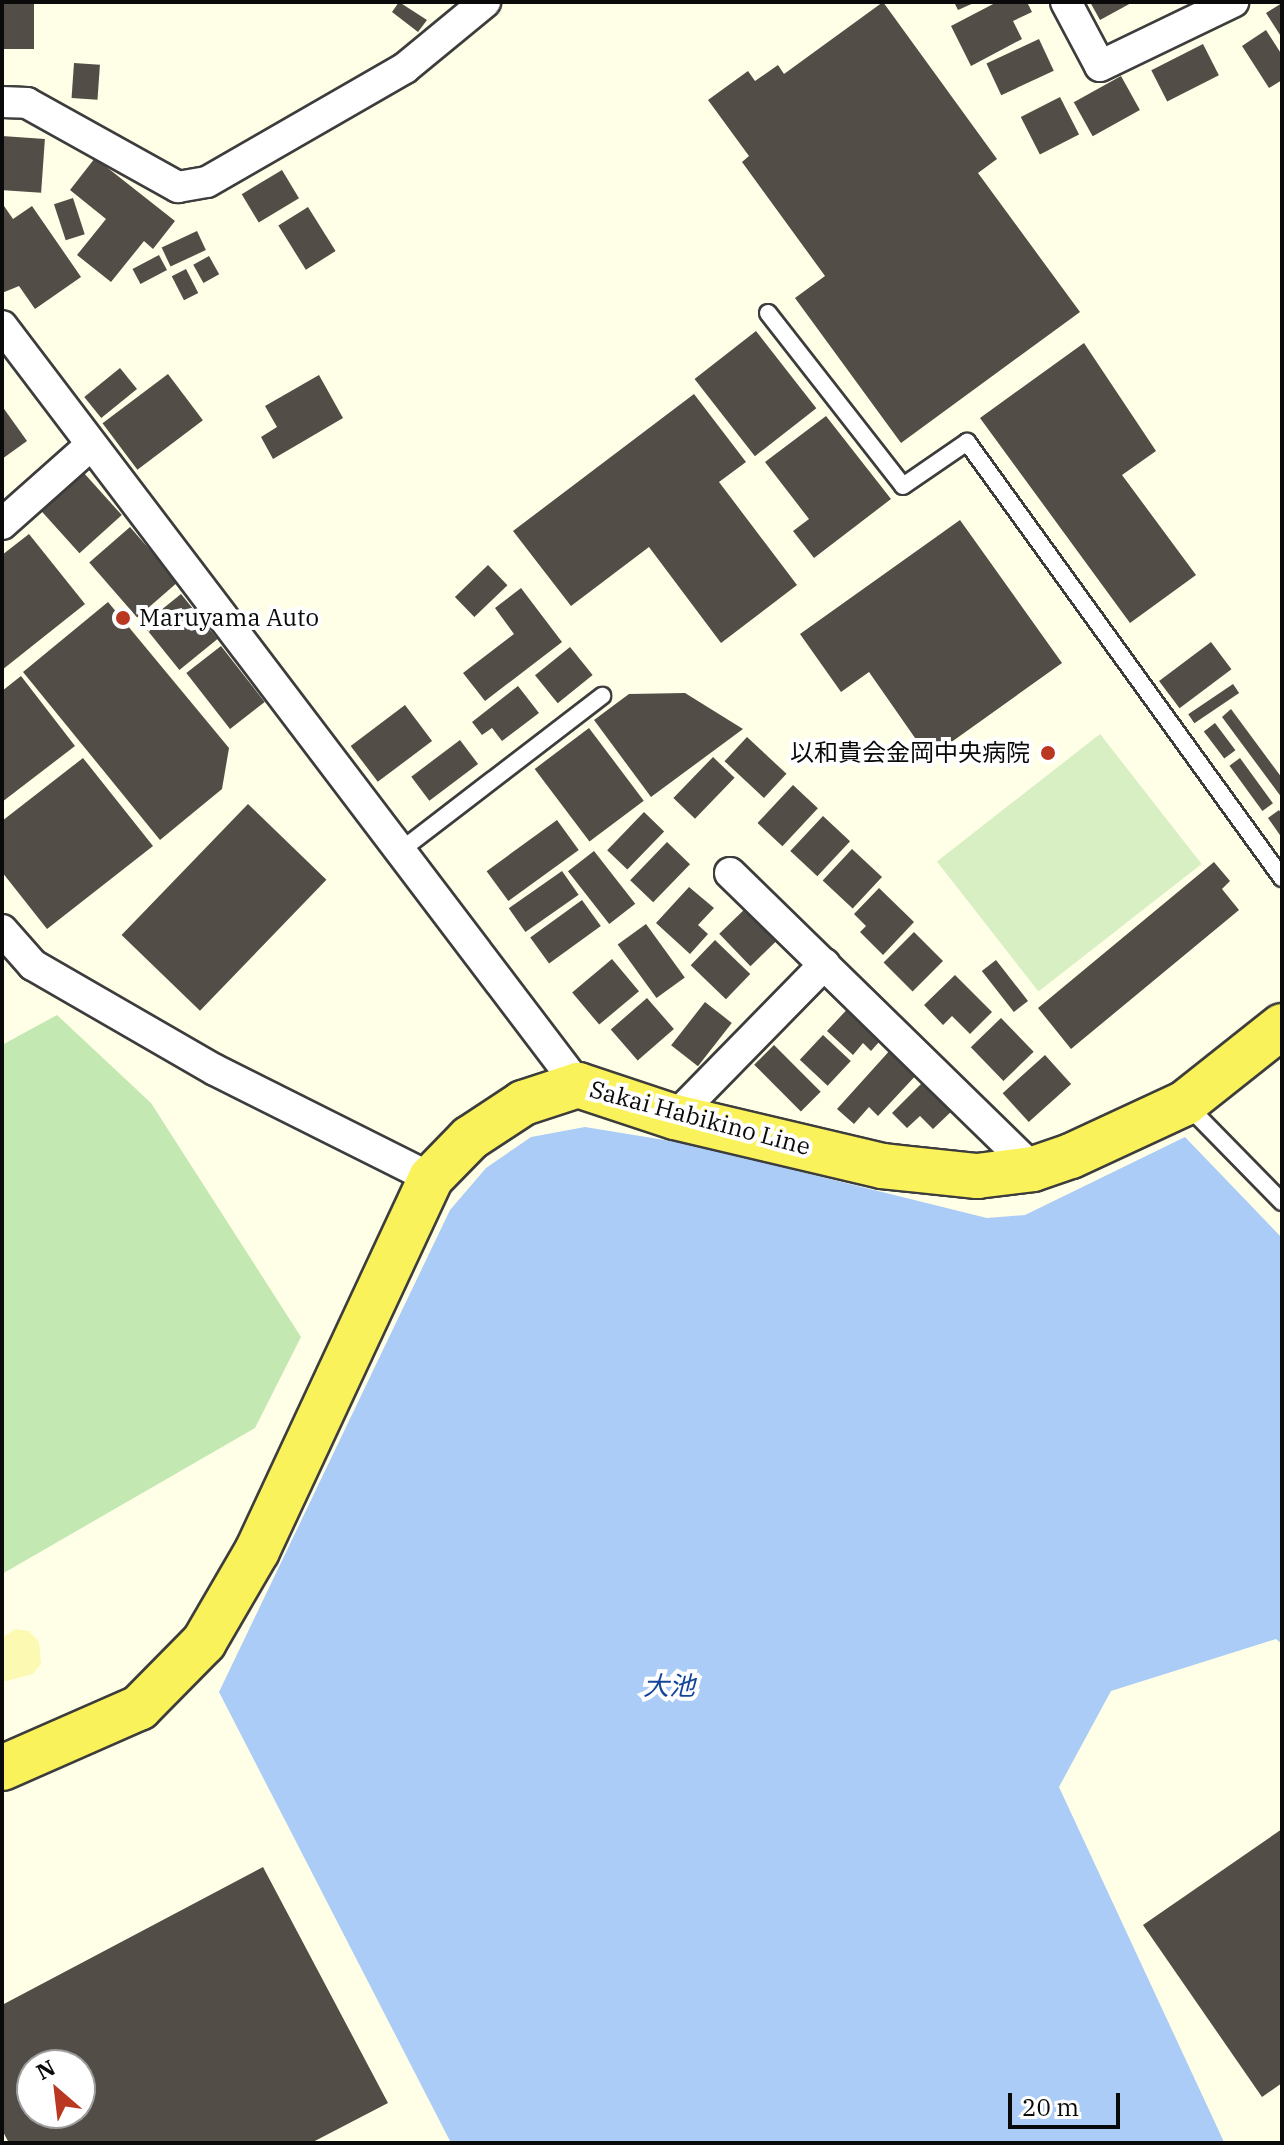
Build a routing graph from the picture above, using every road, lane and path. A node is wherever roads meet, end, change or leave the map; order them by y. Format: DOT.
graph roads {
  1 [pos="485,2"];
  2 [pos="1066,2"];
  3 [pos="1233,2"];
  4 [pos="2,102"];
  5 [pos="768,313"];
  6 [pos="2,326"];
  7 [pos="91,445"];
  8 [pos="2,524"];
  9 [pos="602,696"];
  10 [pos="400,851"];
  11 [pos="730,873"];
  12 [pos="1282,878"];
  13 [pos="2,930"];
  14 [pos="825,964"];
  15 [pos="1282,1026"];
  16 [pos="578,1085"];
  17 [pos="1185,1103"];
  18 [pos="675,1117"];
  19 [pos="1033,1169"];
  20 [pos="431,1178"];
  21 [pos="1282,1202"];
  22 [pos="2,1768"];
  1 -- 4 [label="street"];
  2 -- 3 [label="street"];
  5 -- 12 [label="lane"];
  6 -- 7 [label="street"];
  7 -- 8 [label="street"];
  7 -- 10 [label="street"];
  9 -- 10 [label="lane"];
  10 -- 16 [label="street"];
  11 -- 14 [label="street"];
  13 -- 20 [label="street"];
  14 -- 18 [label="street"];
  14 -- 19 [label="street"];
  15 -- 17 [label="main road, Sakai Habikino Line"];
  16 -- 18 [label="main road, Sakai Habikino Line"];
  16 -- 20 [label="main road, Sakai Habikino Line"];
  17 -- 19 [label="main road, Sakai Habikino Line"];
  17 -- 21 [label="lane"];
  18 -- 19 [label="main road, Sakai Habikino Line"];
  20 -- 22 [label="main road, Sakai Habikino Line"];
}
